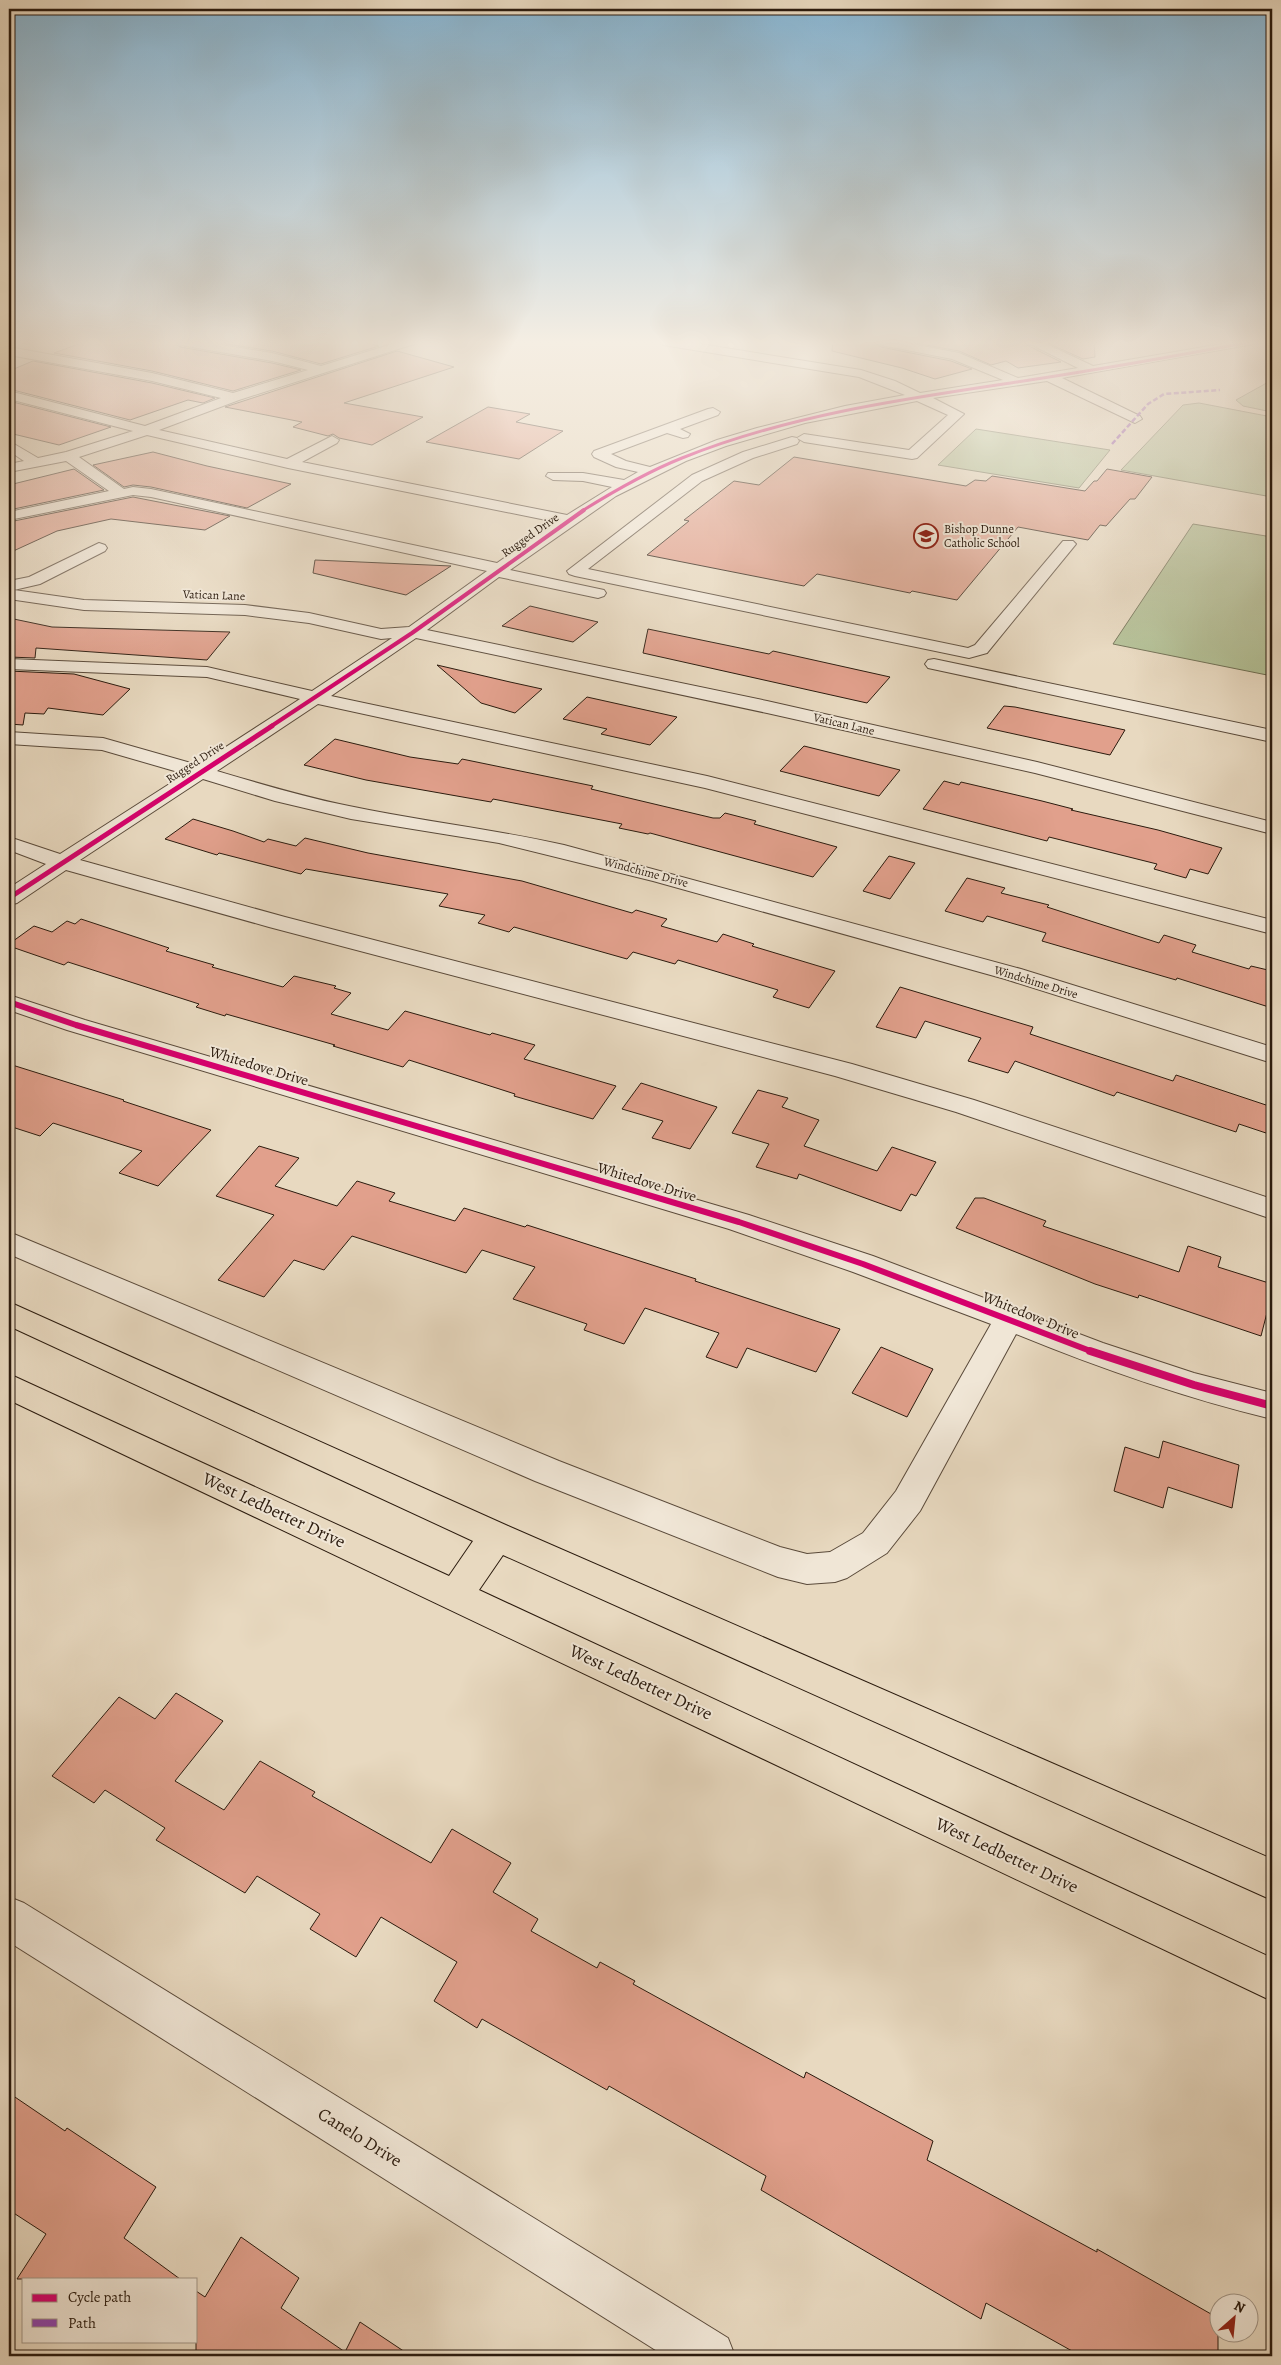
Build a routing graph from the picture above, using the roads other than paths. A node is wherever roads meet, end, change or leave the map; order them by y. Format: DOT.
graph roads {
  1 [pos="19,451"];
  2 [pos="84,451"];
  3 [pos="235,451"];
  4 [pos="311,451"];
  5 [pos="606,451"];
  6 [pos="699,451"];
  7 [pos="761,451"];
  8 [pos="889,451"];
  9 [pos="916,451"];
  10 [pos="68,456"];
  11 [pos="37,463"];
  12 [pos="288,464"];
  13 [pos="9,468"];
  14 [pos="652,472"];
  15 [pos="553,476"];
  16 [pos="627,485"];
  17 [pos="119,492"];
  18 [pos="9,516"];
  19 [pos="572,520"];
  20 [pos="1068,544"];
  21 [pos="99,548"];
  22 [pos="516,558"];
  23 [pos="535,562"];
  24 [pos="559,567"];
  25 [pos="500,570"];
  26 [pos="576,571"];
  27 [pos="9,575"];
  28 [pos="34,581"];
  29 [pos="9,586"];
  30 [pos="9,594"];
  31 [pos="300,601"];
  32 [pos="389,616"];
  33 [pos="413,632"];
  34 [pos="9,664"];
  35 [pos="314,698"];
  36 [pos="1272,736"];
  37 [pos="9,738"];
  38 [pos="200,773"];
  39 [pos="1272,828"];
  40 [pos="9,843"];
  41 [pos="62,862"];
  42 [pos="9,898"];
  43 [pos="1272,927"];
  44 [pos="9,1002"];
  45 [pos="1272,1055"];
  46 [pos="1272,1209"];
  47 [pos="9,1242"];
  48 [pos="9,1313"];
  49 [pos="1010,1318"];
  50 [pos="9,1386"];
  51 [pos="1272,1406"];
  52 [pos="496,1536"];
  53 [pos="456,1595"];
  54 [pos="1174,1836"];
  55 [pos="1272,1860"];
  56 [pos="1272,1880"];
  57 [pos="9,1918"];
  58 [pos="1272,1980"];
  59 [pos="710,2356"];
  1 -- 11 [label="street"];
  2 -- 10 [label="street"];
  3 -- 12 [label="street"];
  4 -- 12 [label="street"];
  5 -- 14 [label="street"];
  6 -- 14 [label="street, Rugged Drive"];
  7 -- 26 [label="street"];
  8 -- 9 [label="street"];
  10 -- 11 [label="street"];
  10 -- 17 [label="street"];
  11 -- 13 [label="street"];
  12 -- 19 [label="street"];
  14 -- 16 [label="street, Rugged Drive"];
  15 -- 16 [label="street"];
  16 -- 19 [label="street, Rugged Drive"];
  17 -- 18 [label="street"];
  17 -- 25 [label="street"];
  19 -- 22 [label="street, Rugged Drive"];
  20 -- 26 [label="street"];
  21 -- 28 [label="street"];
  22 -- 23 [label="street"];
  22 -- 25 [label="street, Rugged Drive"];
  24 -- 26 [label="street"];
  25 -- 33 [label="street, Rugged Drive"];
  25 -- 36 [label="street"];
  27 -- 28 [label="street, Vatican Lane"];
  28 -- 29 [label="street"];
  28 -- 31 [label="street, Vatican Lane"];
  30 -- 33 [label="street, Vatican Lane"];
  32 -- 33 [label="street, Vatican Lane"];
  33 -- 35 [label="street, Rugged Drive"];
  33 -- 39 [label="street, Vatican Lane"];
  34 -- 35 [label="street"];
  35 -- 38 [label="street, Rugged Drive"];
  35 -- 43 [label="street"];
  37 -- 38 [label="street, Windchime Drive"];
  38 -- 41 [label="street, Rugged Drive"];
  38 -- 45 [label="street, Windchime Drive"];
  40 -- 41 [label="street"];
  41 -- 42 [label="street, Rugged Drive"];
  41 -- 46 [label="street"];
  44 -- 49 [label="street, Whitedove Drive"];
  47 -- 49 [label="street"];
  48 -- 52 [label="main road"];
  49 -- 51 [label="street, Whitedove Drive"];
  50 -- 53 [label="main road, West Ledbetter Drive"];
  52 -- 53 [label="main road"];
  52 -- 54 [label="main road"];
  53 -- 58 [label="main road, West Ledbetter Drive"];
  54 -- 55 [label="main road"];
  54 -- 56 [label="main road"];
  57 -- 59 [label="street, Canelo Drive"];
}
